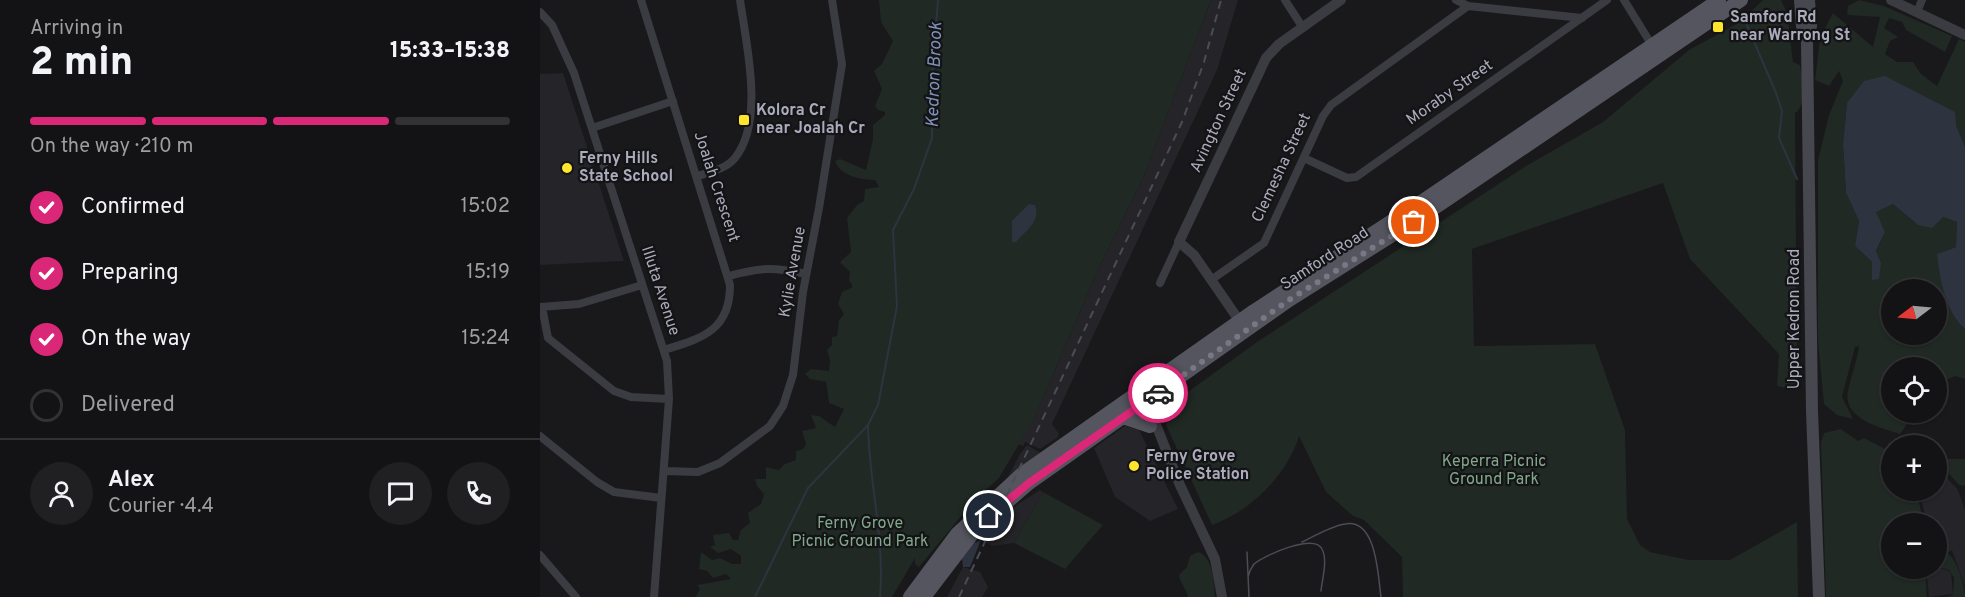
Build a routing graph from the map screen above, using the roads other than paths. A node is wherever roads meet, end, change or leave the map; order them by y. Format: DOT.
graph roads {
  1 [pos="641,0"];
  2 [pos="740,0"];
  3 [pos="832,0"];
  4 [pos="1285,0"];
  5 [pos="1341,0"];
  6 [pos="1456,0"];
  7 [pos="1607,0"];
  8 [pos="1624,0"];
  9 [pos="1719,0"];
  10 [pos="1741,0"];
  11 [pos="1891,0"];
  12 [pos="1922,0"];
  13 [pos="1808,1"];
  14 [pos="1468,6"];
  15 [pos="1917,12"];
  16 [pos="541,14"];
  17 [pos="1582,18"];
  18 [pos="1303,28"];
  19 [pos="1965,35"];
  20 [pos="1655,50"];
  21 [pos="673,101"];
  22 [pos="592,128"];
  23 [pos="1304,159"];
  24 [pos="698,176"];
  25 [pos="1179,242"];
  26 [pos="806,274"];
  27 [pos="729,276"];
  28 [pos="1211,280"];
  29 [pos="1160,284"];
  30 [pos="642,285"];
  31 [pos="541,307"];
  32 [pos="1243,325"];
  33 [pos="664,350"];
  34 [pos="1169,385"];
  35 [pos="1141,397"];
  36 [pos="669,399"];
  37 [pos="1123,417"];
  38 [pos="1152,420"];
  39 [pos="540,436"];
  40 [pos="664,471"];
  41 [pos="661,498"];
  42 [pos="540,555"];
  43 [pos="576,597"];
  44 [pos="654,597"];
  45 [pos="910,597"];
  46 [pos="924,597"];
  47 [pos="1222,597"];
  48 [pos="1818,597"];
  1 -- 21 [label="street, Joalah Crescent"];
  2 -- 24 [label="street"];
  3 -- 26 [label="street, Kylie Avenue"];
  4 -- 18 [label="street"];
  5 -- 18 [label="street, Avington Street"];
  6 -- 14 [label="street"];
  7 -- 17 [label="street, Moraby Street"];
  8 -- 20 [label="street"];
  9 -- 20 [label="main road, Samford Road"];
  10 -- 20 [label="main road, Samford Road"];
  11 -- 15 [label="street"];
  12 -- 15 [label="street"];
  13 -- 48 [label="main road, Upper Kedron Road"];
  14 -- 17 [label="street"];
  14 -- 23 [label="street, Clemesha Street"];
  15 -- 19 [label="street"];
  16 -- 22 [label="street, Illuta Avenue"];
  17 -- 23 [label="street, Moraby Street"];
  18 -- 25 [label="street, Avington Street"];
  20 -- 32 [label="main road, Samford Road"];
  21 -- 22 [label="street"];
  21 -- 24 [label="street, Joalah Crescent"];
  22 -- 30 [label="street, Illuta Avenue"];
  23 -- 28 [label="street, Clemesha Street"];
  24 -- 27 [label="street, Joalah Crescent"];
  25 -- 28 [label="street"];
  25 -- 29 [label="street, Avington Street"];
  26 -- 27 [label="street"];
  26 -- 40 [label="street, Kylie Avenue"];
  27 -- 33 [label="street, Joalah Crescent"];
  28 -- 32 [label="street"];
  30 -- 31 [label="street"];
  30 -- 33 [label="street, Illuta Avenue"];
  31 -- 36 [label="street"];
  32 -- 34 [label="main road, Samford Road"];
  32 -- 35 [label="main road, Samford Road"];
  33 -- 36 [label="street, Illuta Avenue"];
  34 -- 35 [label="main road, Samford Road"];
  34 -- 38 [label="main road"];
  35 -- 37 [label="main road, Samford Road"];
  35 -- 38 [label="street"];
  35 -- 45 [label="main road, Samford Road"];
  36 -- 40 [label="street, Illuta Avenue"];
  37 -- 38 [label="main road"];
  37 -- 46 [label="main road, Samford Road"];
  38 -- 47 [label="street"];
  39 -- 41 [label="street"];
  40 -- 41 [label="street, Illuta Avenue"];
  41 -- 44 [label="street, Illuta Avenue"];
  42 -- 43 [label="street"];
}
